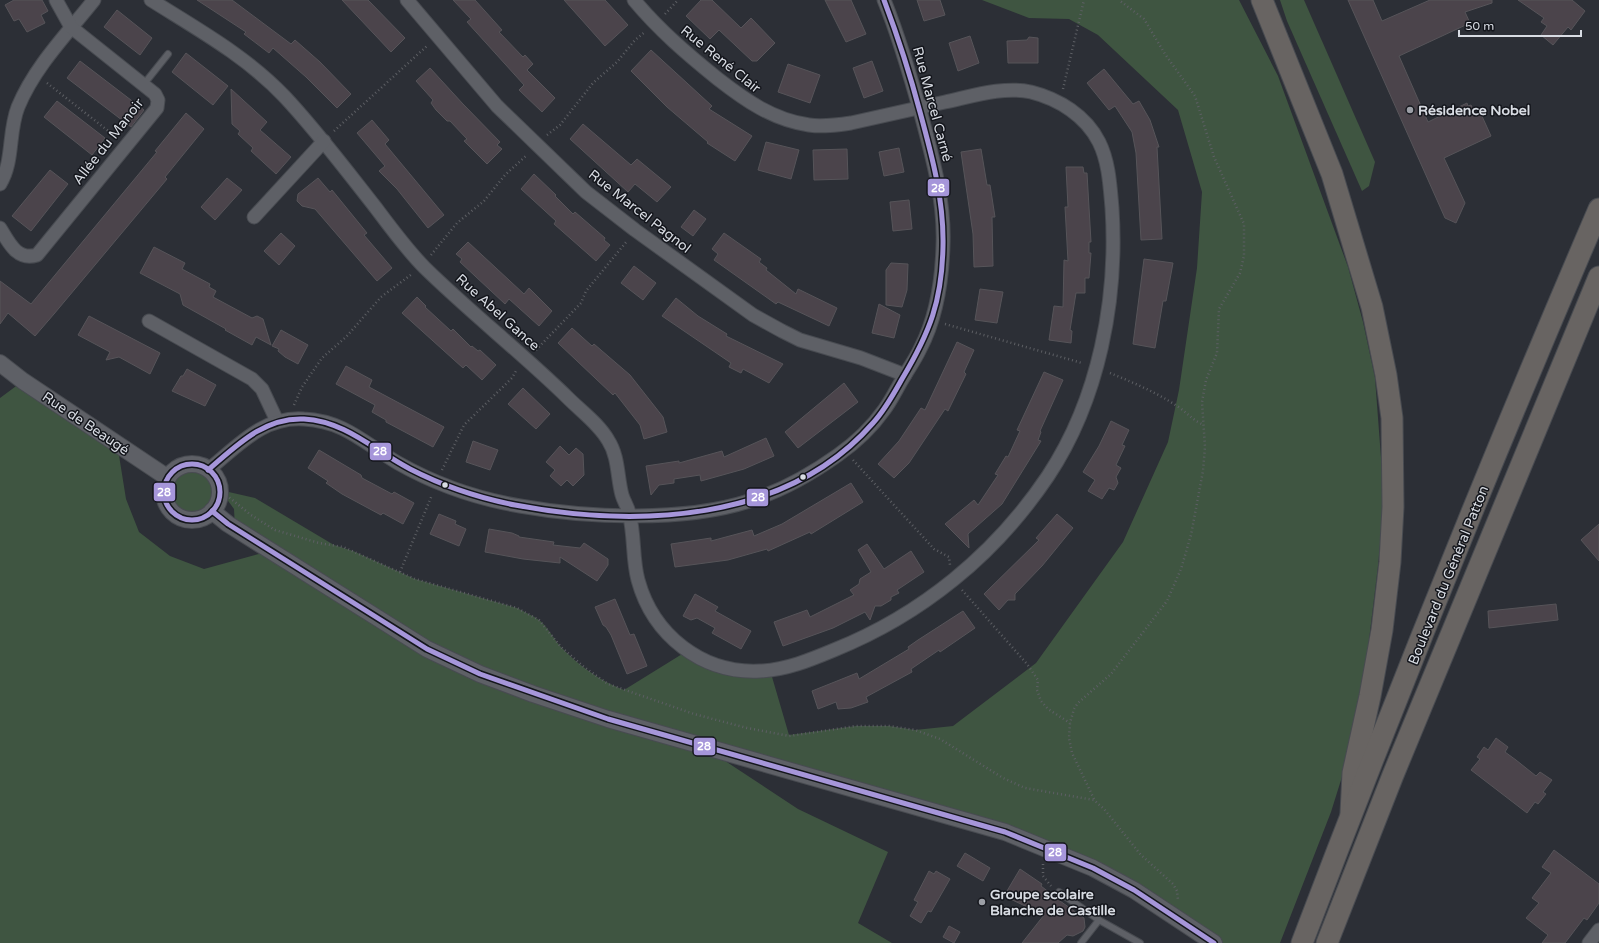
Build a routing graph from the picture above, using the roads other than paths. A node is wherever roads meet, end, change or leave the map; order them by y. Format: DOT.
graph roads {
  1 [pos="56,0"];
  2 [pos="94,0"];
  3 [pos="151,0"];
  4 [pos="407,0"];
  5 [pos="634,0"];
  6 [pos="884,0"];
  7 [pos="1250,0"];
  8 [pos="1262,0"];
  9 [pos="72,27"];
  10 [pos="168,54"];
  11 [pos="144,84"];
  12 [pos="919,107"];
  13 [pos="324,141"];
  14 [pos="1332,174"];
  15 [pos="0,184"];
  16 [pos="1599,209"];
  17 [pos="254,217"];
  18 [pos="0,228"];
  19 [pos="1599,277"];
  20 [pos="149,321"];
  21 [pos="1,367"];
  22 [pos="905,375"];
  23 [pos="283,420"];
  24 [pos="208,470"];
  25 [pos="168,478"];
  26 [pos="212,511"];
  27 [pos="630,515"];
  28 [pos="954,581"];
  29 [pos="1351,813"];
  30 [pos="1059,892"];
  31 [pos="1099,920"];
  32 [pos="1599,930"];
  33 [pos="1081,943"];
  34 [pos="1140,943"];
  35 [pos="1214,943"];
  36 [pos="1302,943"];
  37 [pos="1327,943"];
  38 [pos="1589,943"];
  1 -- 9 [label="street, Allée du Manoir"];
  2 -- 9 [label="street"];
  3 -- 13 [label="street, Rue Abel Gance"];
  4 -- 22 [label="street, Rue Marcel Pagnol"];
  5 -- 12 [label="street, Rue René Clair"];
  6 -- 12 [label="street, Rue Marcel Carné"];
  7 -- 14 [label="highway"];
  8 -- 14 [label="highway"];
  9 -- 11 [label="street, Allée du Manoir"];
  9 -- 15 [label="street"];
  10 -- 11 [label="lane"];
  11 -- 18 [label="street, Allée du Manoir"];
  12 -- 22 [label="street, Rue Marcel Carné"];
  12 -- 28 [label="street, Rue René Clair"];
  13 -- 17 [label="street"];
  13 -- 27 [label="street, Rue Abel Gance"];
  14 -- 29 [label="highway"];
  16 -- 29 [label="highway, Boulevard du Général Patton"];
  19 -- 37 [label="highway, Boulevard du Général Patton"];
  20 -- 23 [label="street"];
  21 -- 25 [label="street, Rue de Beaugé"];
  22 -- 27 [label="street, Rue Marcel Carné"];
  23 -- 24 [label="street, Rue Marcel Carné"];
  23 -- 27 [label="street, Rue Marcel Carné"];
  24 -- 25 [label="street"];
  24 -- 26 [label="street"];
  25 -- 26 [label="street"];
  26 -- 35 [label="street"];
  27 -- 28 [label="street, Rue Abel Gance"];
  29 -- 36 [label="highway, Boulevard du Général Patton"];
  30 -- 31 [label="lane"];
  31 -- 33 [label="lane"];
  31 -- 34 [label="lane"];
  32 -- 38 [label="street"];
}
